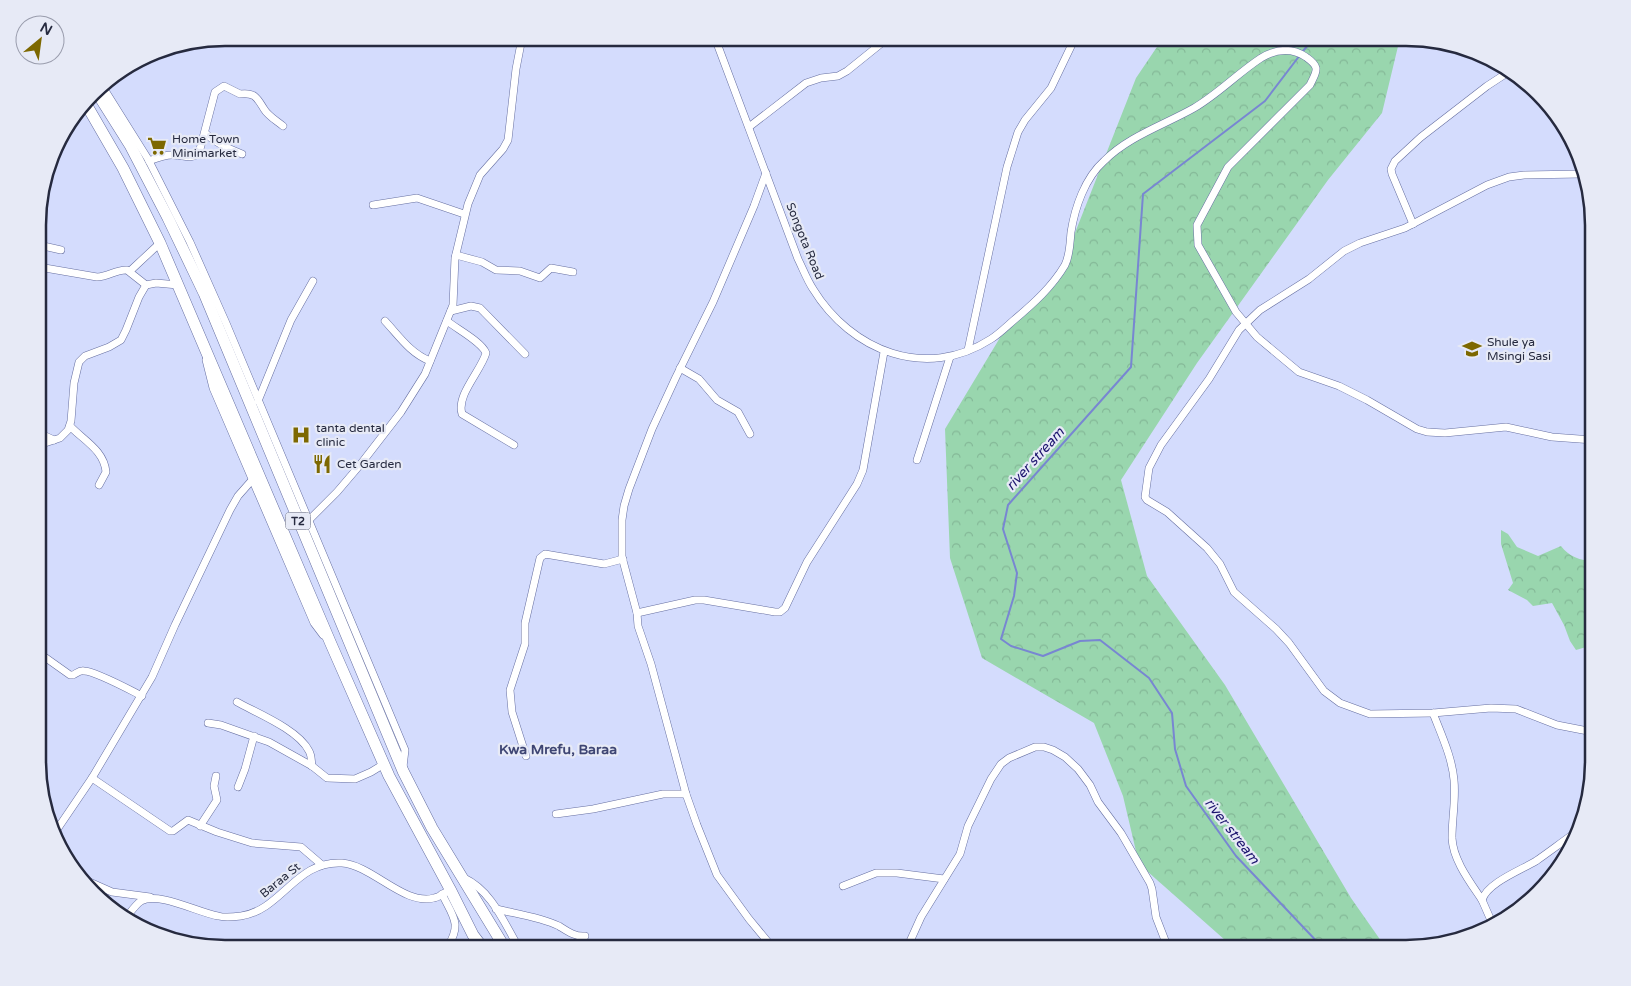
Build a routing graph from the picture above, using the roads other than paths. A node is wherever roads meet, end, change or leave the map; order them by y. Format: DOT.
graph roads {
  1 [pos="520,46"];
  2 [pos="718,46"];
  3 [pos="878,46"];
  4 [pos="1071,46"];
  5 [pos="1504,75"];
  6 [pos="106,92"];
  7 [pos="101,97"];
  8 [pos="89,109"];
  9 [pos="283,126"];
  10 [pos="749,126"];
  11 [pos="205,133"];
  12 [pos="242,154"];
  13 [pos="149,161"];
  14 [pos="766,173"];
  15 [pos="1577,174"];
  16 [pos="372,205"];
  17 [pos="464,214"];
  18 [pos="1413,224"];
  19 [pos="160,243"];
  20 [pos="46,247"];
  21 [pos="62,250"];
  22 [pos="456,255"];
  23 [pos="46,268"];
  24 [pos="130,271"];
  25 [pos="573,272"];
  26 [pos="312,281"];
  27 [pos="146,285"];
  28 [pos="178,285"];
  29 [pos="451,311"];
  30 [pos="385,320"];
  31 [pos="447,321"];
  32 [pos="1245,323"];
  33 [pos="204,345"];
  34 [pos="968,350"];
  35 [pos="884,352"];
  36 [pos="525,354"];
  37 [pos="950,357"];
  38 [pos="430,361"];
  39 [pos="680,368"];
  40 [pos="258,401"];
  41 [pos="70,426"];
  42 [pos="750,434"];
  43 [pos="46,437"];
  44 [pos="1584,439"];
  45 [pos="54,440"];
  46 [pos="46,443"];
  47 [pos="514,445"];
  48 [pos="917,460"];
  49 [pos="253,479"];
  50 [pos="100,485"];
  51 [pos="308,521"];
  52 [pos="623,559"];
  53 [pos="637,613"];
  54 [pos="348,638"];
  55 [pos="331,644"];
  56 [pos="46,658"];
  57 [pos="368,685"];
  58 [pos="351,691"];
  59 [pos="142,696"];
  60 [pos="237,702"];
  61 [pos="1433,713"];
  62 [pos="208,724"];
  63 [pos="1585,730"];
  64 [pos="254,736"];
  65 [pos="526,756"];
  66 [pos="384,764"];
  67 [pos="312,766"];
  68 [pos="403,771"];
  69 [pos="216,776"];
  70 [pos="92,778"];
  71 [pos="238,787"];
  72 [pos="686,794"];
  73 [pos="556,814"];
  74 [pos="59,826"];
  75 [pos="200,826"];
  76 [pos="1567,839"];
  77 [pos="322,865"];
  78 [pos="461,877"];
  79 [pos="944,879"];
  80 [pos="98,886"];
  81 [pos="843,886"];
  82 [pos="446,892"];
  83 [pos="154,898"];
  84 [pos="1482,900"];
  85 [pos="496,909"];
  86 [pos="131,913"];
  87 [pos="1490,918"];
  88 [pos="585,936"];
  89 [pos="451,940"];
  90 [pos="477,940"];
  91 [pos="500,940"];
  92 [pos="514,940"];
  93 [pos="766,940"];
  94 [pos="911,940"];
  95 [pos="1165,940"];
  1 -- 17 [label="street"];
  2 -- 10 [label="street, Songota Road"];
  3 -- 10 [label="street"];
  4 -- 34 [label="street"];
  5 -- 18 [label="street"];
  6 -- 13 [label="street"];
  7 -- 54 [label="highway, T2"];
  8 -- 19 [label="highway, T2"];
  9 -- 11 [label="street"];
  10 -- 14 [label="street, Songota Road"];
  11 -- 12 [label="street"];
  11 -- 13 [label="street"];
  13 -- 40 [label="street"];
  14 -- 35 [label="street, Songota Road"];
  14 -- 39 [label="street"];
  15 -- 18 [label="street"];
  16 -- 17 [label="street"];
  17 -- 22 [label="street"];
  18 -- 32 [label="street"];
  19 -- 24 [label="street"];
  19 -- 28 [label="highway, T2"];
  20 -- 21 [label="street"];
  22 -- 25 [label="street"];
  22 -- 29 [label="street"];
  23 -- 24 [label="street"];
  24 -- 27 [label="street"];
  26 -- 40 [label="street"];
  27 -- 28 [label="street"];
  27 -- 41 [label="street"];
  28 -- 33 [label="highway, T2"];
  29 -- 31 [label="street"];
  29 -- 36 [label="street"];
  30 -- 38 [label="street"];
  31 -- 38 [label="street"];
  31 -- 47 [label="street"];
  32 -- 34 [label="street, Songota Road"];
  32 -- 44 [label="street"];
  32 -- 61 [label="street"];
  33 -- 49 [label="street"];
  33 -- 55 [label="highway, T2"];
  34 -- 37 [label="street, Songota Road"];
  35 -- 37 [label="street, Songota Road"];
  35 -- 53 [label="street"];
  37 -- 48 [label="street"];
  38 -- 51 [label="street"];
  39 -- 42 [label="street"];
  39 -- 52 [label="street"];
  40 -- 51 [label="street"];
  41 -- 45 [label="street"];
  41 -- 50 [label="street"];
  43 -- 45 [label="street"];
  45 -- 46 [label="street"];
  49 -- 55 [label="street"];
  49 -- 59 [label="street"];
  51 -- 68 [label="street"];
  52 -- 53 [label="street"];
  52 -- 65 [label="street"];
  53 -- 72 [label="street"];
  54 -- 55 [label="highway"];
  54 -- 57 [label="highway, T2"];
  55 -- 58 [label="highway, T2"];
  56 -- 59 [label="street"];
  57 -- 58 [label="highway"];
  57 -- 68 [label="highway, T2"];
  58 -- 66 [label="highway, T2"];
  59 -- 70 [label="street"];
  60 -- 67 [label="street"];
  61 -- 63 [label="street"];
  61 -- 84 [label="street"];
  62 -- 64 [label="street"];
  64 -- 67 [label="street"];
  64 -- 71 [label="street"];
  66 -- 67 [label="street"];
  66 -- 82 [label="highway, T2"];
  68 -- 78 [label="highway, T2"];
  69 -- 75 [label="street"];
  70 -- 74 [label="street"];
  70 -- 75 [label="street"];
  72 -- 73 [label="street"];
  72 -- 93 [label="street"];
  75 -- 77 [label="street"];
  76 -- 84 [label="street"];
  77 -- 82 [label="street, Baraa St"];
  77 -- 83 [label="street, Baraa St"];
  78 -- 85 [label="street"];
  78 -- 91 [label="highway, T2"];
  79 -- 81 [label="street"];
  79 -- 94 [label="street"];
  79 -- 95 [label="street"];
  80 -- 83 [label="street, Baraa St"];
  82 -- 89 [label="street"];
  82 -- 90 [label="highway, T2"];
  83 -- 86 [label="street"];
  84 -- 87 [label="street"];
  85 -- 88 [label="street"];
  85 -- 92 [label="street"];
}
